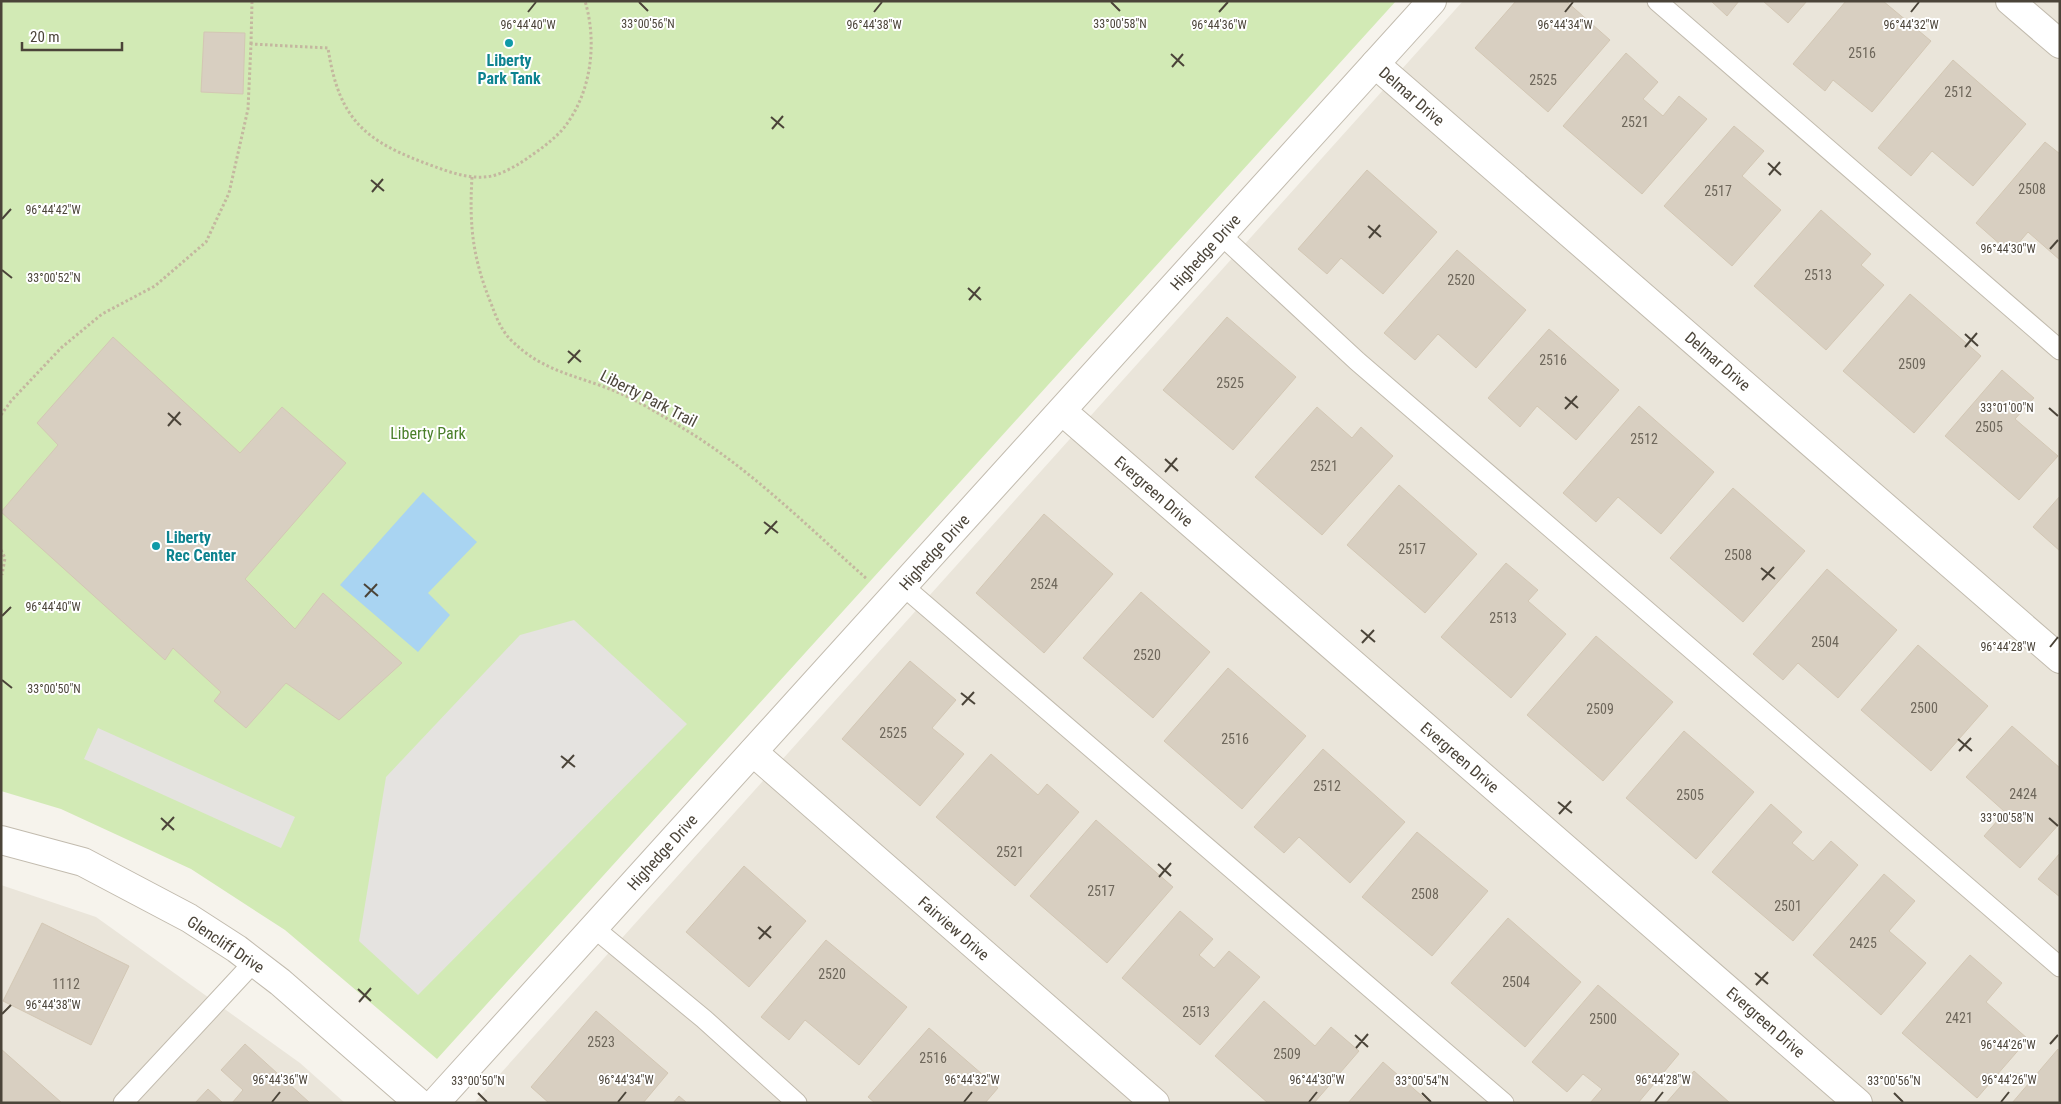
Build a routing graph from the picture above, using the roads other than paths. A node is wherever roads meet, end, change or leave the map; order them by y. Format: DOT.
graph roads {
  1 [pos="1432,1"];
  2 [pos="1657,1"];
  3 [pos="2010,1"];
  4 [pos="2060,44"];
  5 [pos="1375,64"];
  6 [pos="1221,235"];
  7 [pos="2060,350"];
  8 [pos="1062,411"];
  9 [pos="903,586"];
  10 [pos="2060,659"];
  11 [pos="753,752"];
  12 [pos="1,840"];
  13 [pos="594,928"];
  14 [pos="254,962"];
  15 [pos="2060,967"];
  16 [pos="123,1103"];
  17 [pos="419,1103"];
  18 [pos="435,1103"];
  19 [pos="798,1103"];
  20 [pos="1155,1103"];
  21 [pos="1504,1103"];
  22 [pos="1858,1103"];
  1 -- 5 [label="street, Highedge Drive"];
  2 -- 7 [label="lane"];
  3 -- 4 [label="street"];
  5 -- 6 [label="street, Highedge Drive"];
  5 -- 10 [label="street, Delmar Drive"];
  6 -- 8 [label="street, Highedge Drive"];
  6 -- 15 [label="lane"];
  8 -- 9 [label="street, Highedge Drive"];
  8 -- 22 [label="street, Evergreen Drive"];
  9 -- 11 [label="street, Highedge Drive"];
  9 -- 21 [label="lane"];
  11 -- 13 [label="street, Highedge Drive"];
  11 -- 20 [label="street, Fairview Drive"];
  12 -- 14 [label="street, Glencliff Drive"];
  13 -- 18 [label="street, Highedge Drive"];
  13 -- 19 [label="lane"];
  14 -- 16 [label="lane"];
  14 -- 17 [label="street, Glencliff Drive"];
}
